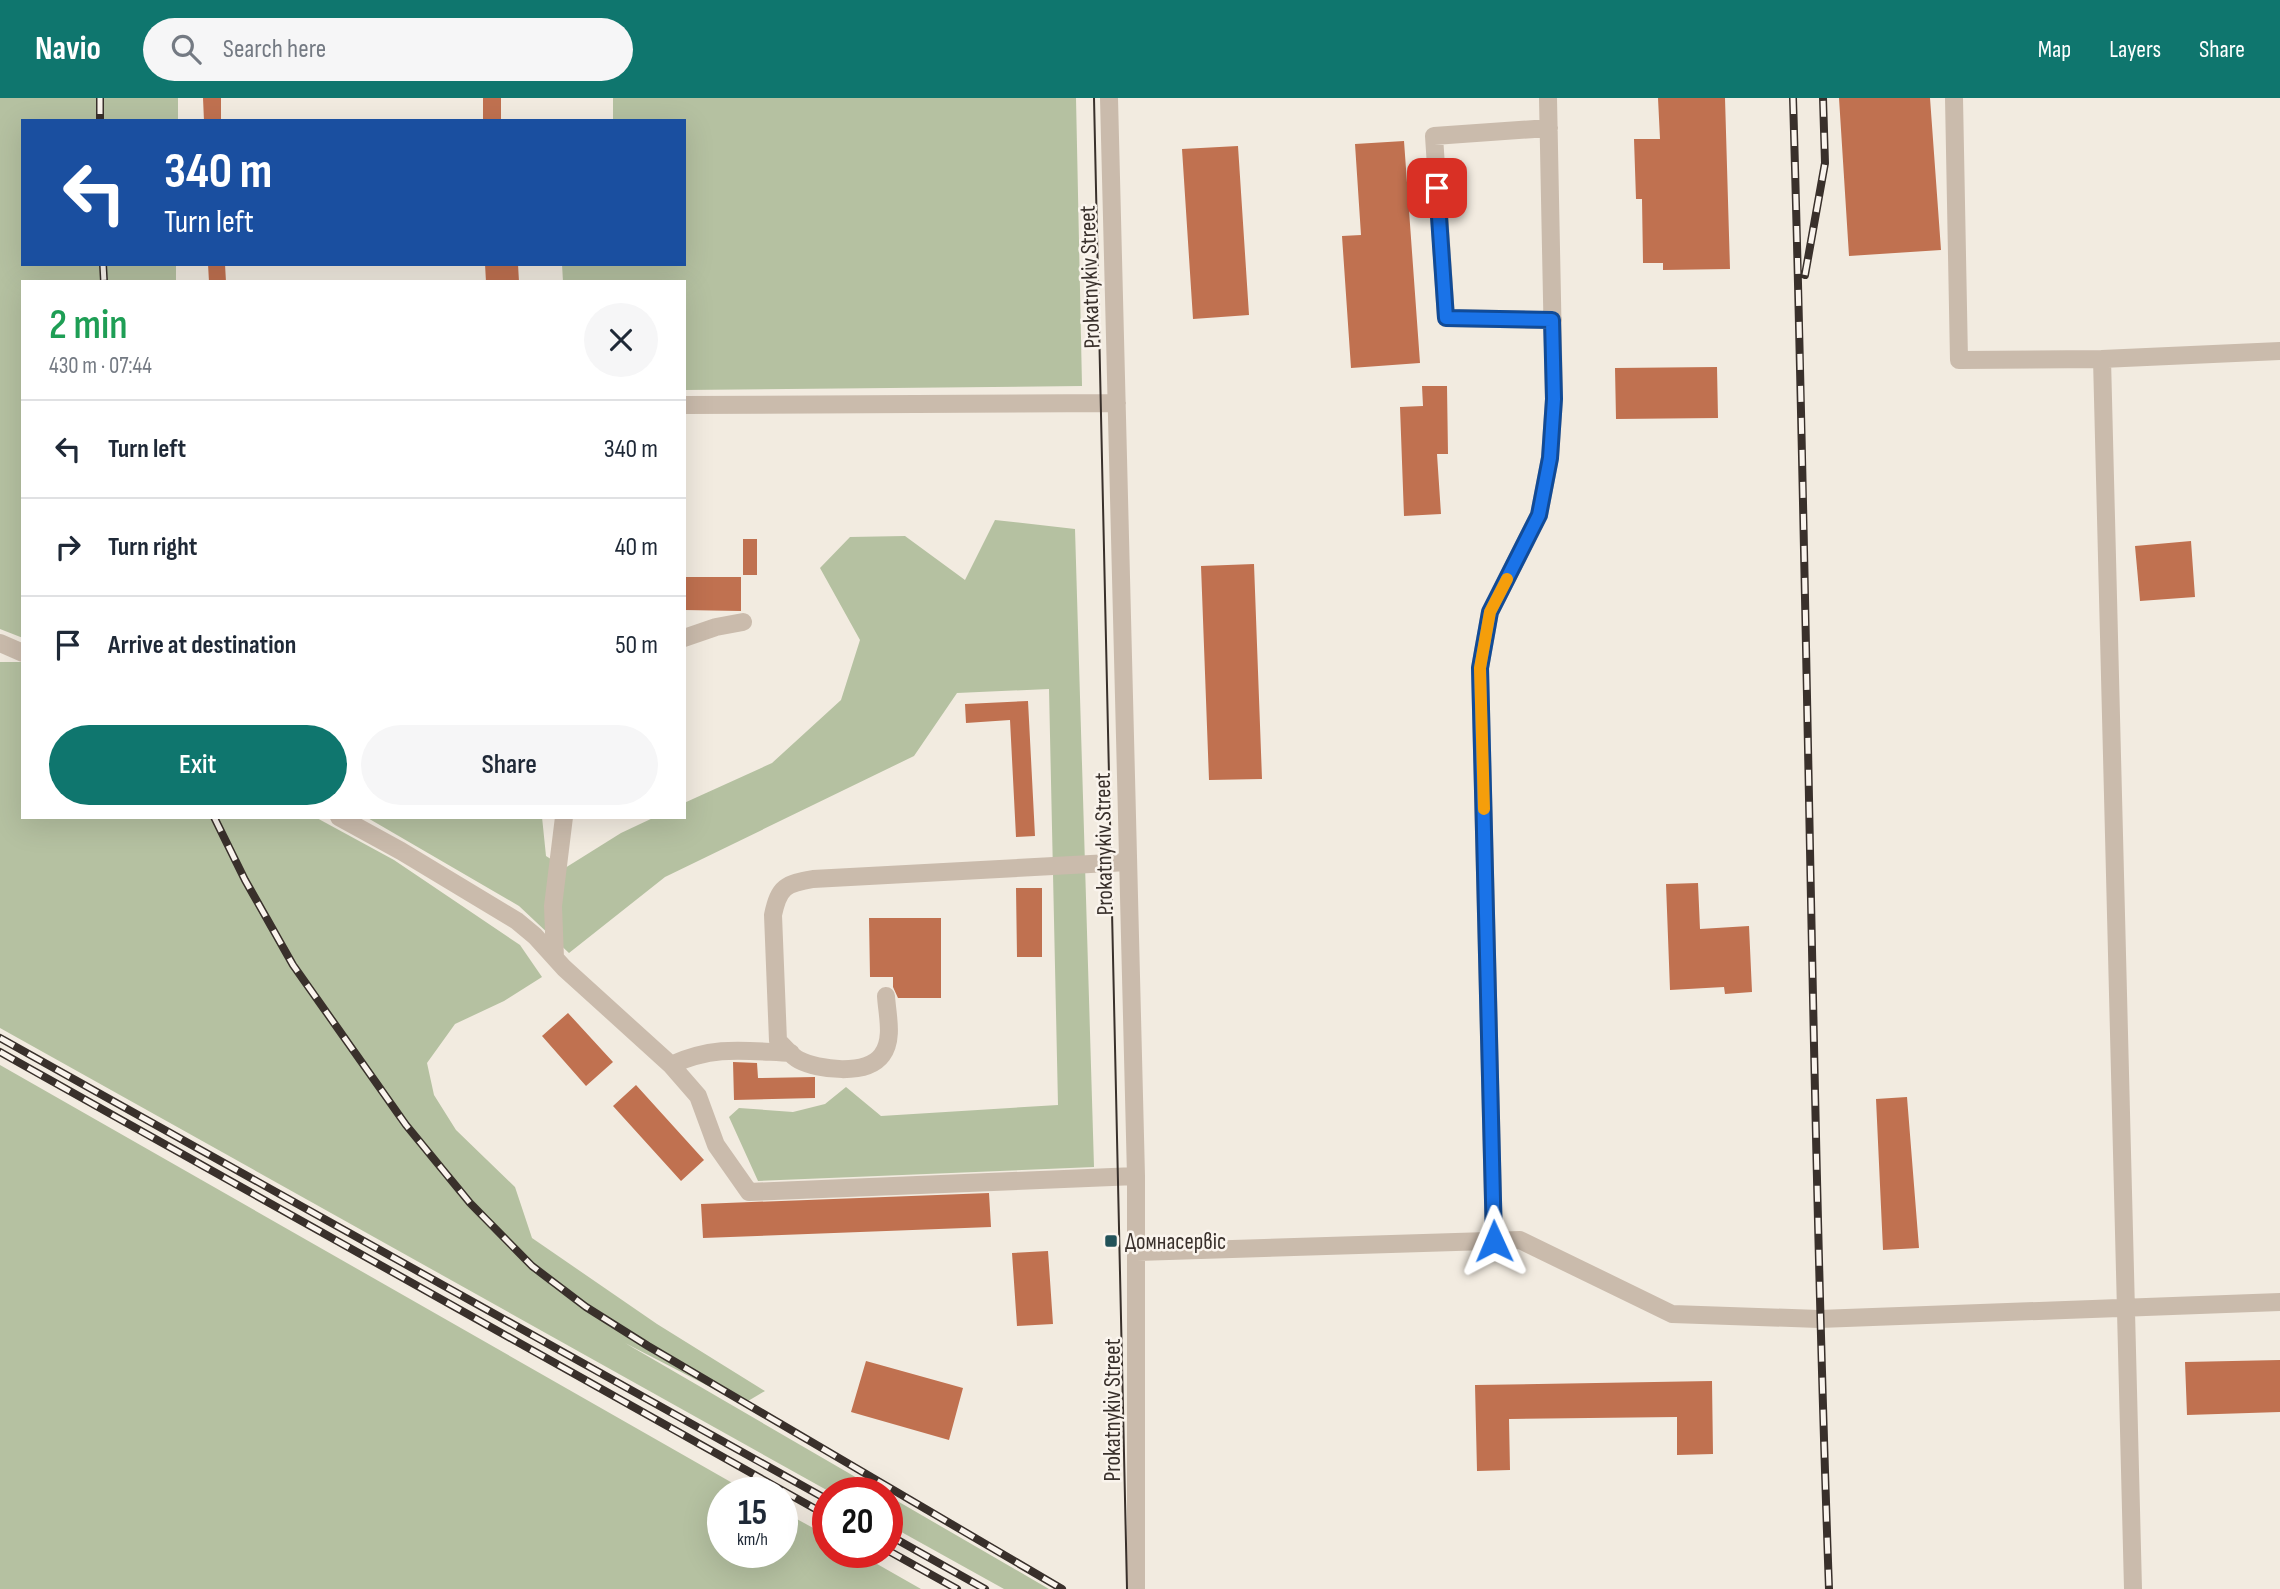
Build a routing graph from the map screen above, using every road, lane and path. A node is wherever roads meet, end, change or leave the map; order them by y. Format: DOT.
graph roads {
  1 [pos="1108,98"];
  2 [pos="1548,98"];
  3 [pos="1954,98"];
  4 [pos="1549,128"];
  5 [pos="1552,320"];
  6 [pos="2280,351"];
  7 [pos="2102,359"];
  8 [pos="1117,403"];
  9 [pos="686,405"];
  10 [pos="743,622"];
  11 [pos="686,637"];
  12 [pos="0,643"];
  13 [pos="21,652"];
  14 [pos="342,819"];
  15 [pos="564,819"];
  16 [pos="1128,862"];
  17 [pos="555,958"];
  18 [pos="886,996"];
  19 [pos="791,1053"];
  20 [pos="671,1065"];
  21 [pos="1136,1176"];
  22 [pos="1494,1241"];
  23 [pos="1137,1252"];
  24 [pos="2280,1302"];
  25 [pos="2125,1307"];
  26 [pos="1136,1589"];
  27 [pos="2133,1589"];
  1 -- 8 [label="street, Prokatnykiv Street"];
  2 -- 4 [label="street"];
  3 -- 7 [label="street"];
  4 -- 5 [label="street"];
  4 -- 5 [label="street"];
  5 -- 22 [label="street"];
  6 -- 7 [label="street"];
  7 -- 25 [label="street"];
  8 -- 9 [label="street"];
  8 -- 16 [label="street, Prokatnykiv Street"];
  10 -- 11 [label="street"];
  12 -- 13 [label="street"];
  14 -- 17 [label="street"];
  15 -- 17 [label="street"];
  16 -- 19 [label="street"];
  16 -- 21 [label="street, Prokatnykiv Street"];
  17 -- 20 [label="street"];
  18 -- 19 [label="street"];
  19 -- 20 [label="street"];
  20 -- 21 [label="street"];
  21 -- 23 [label="street, Prokatnykiv Street"];
  22 -- 23 [label="street"];
  22 -- 25 [label="street"];
  23 -- 26 [label="street, Prokatnykiv Street"];
  24 -- 25 [label="street"];
  25 -- 27 [label="street"];
}
